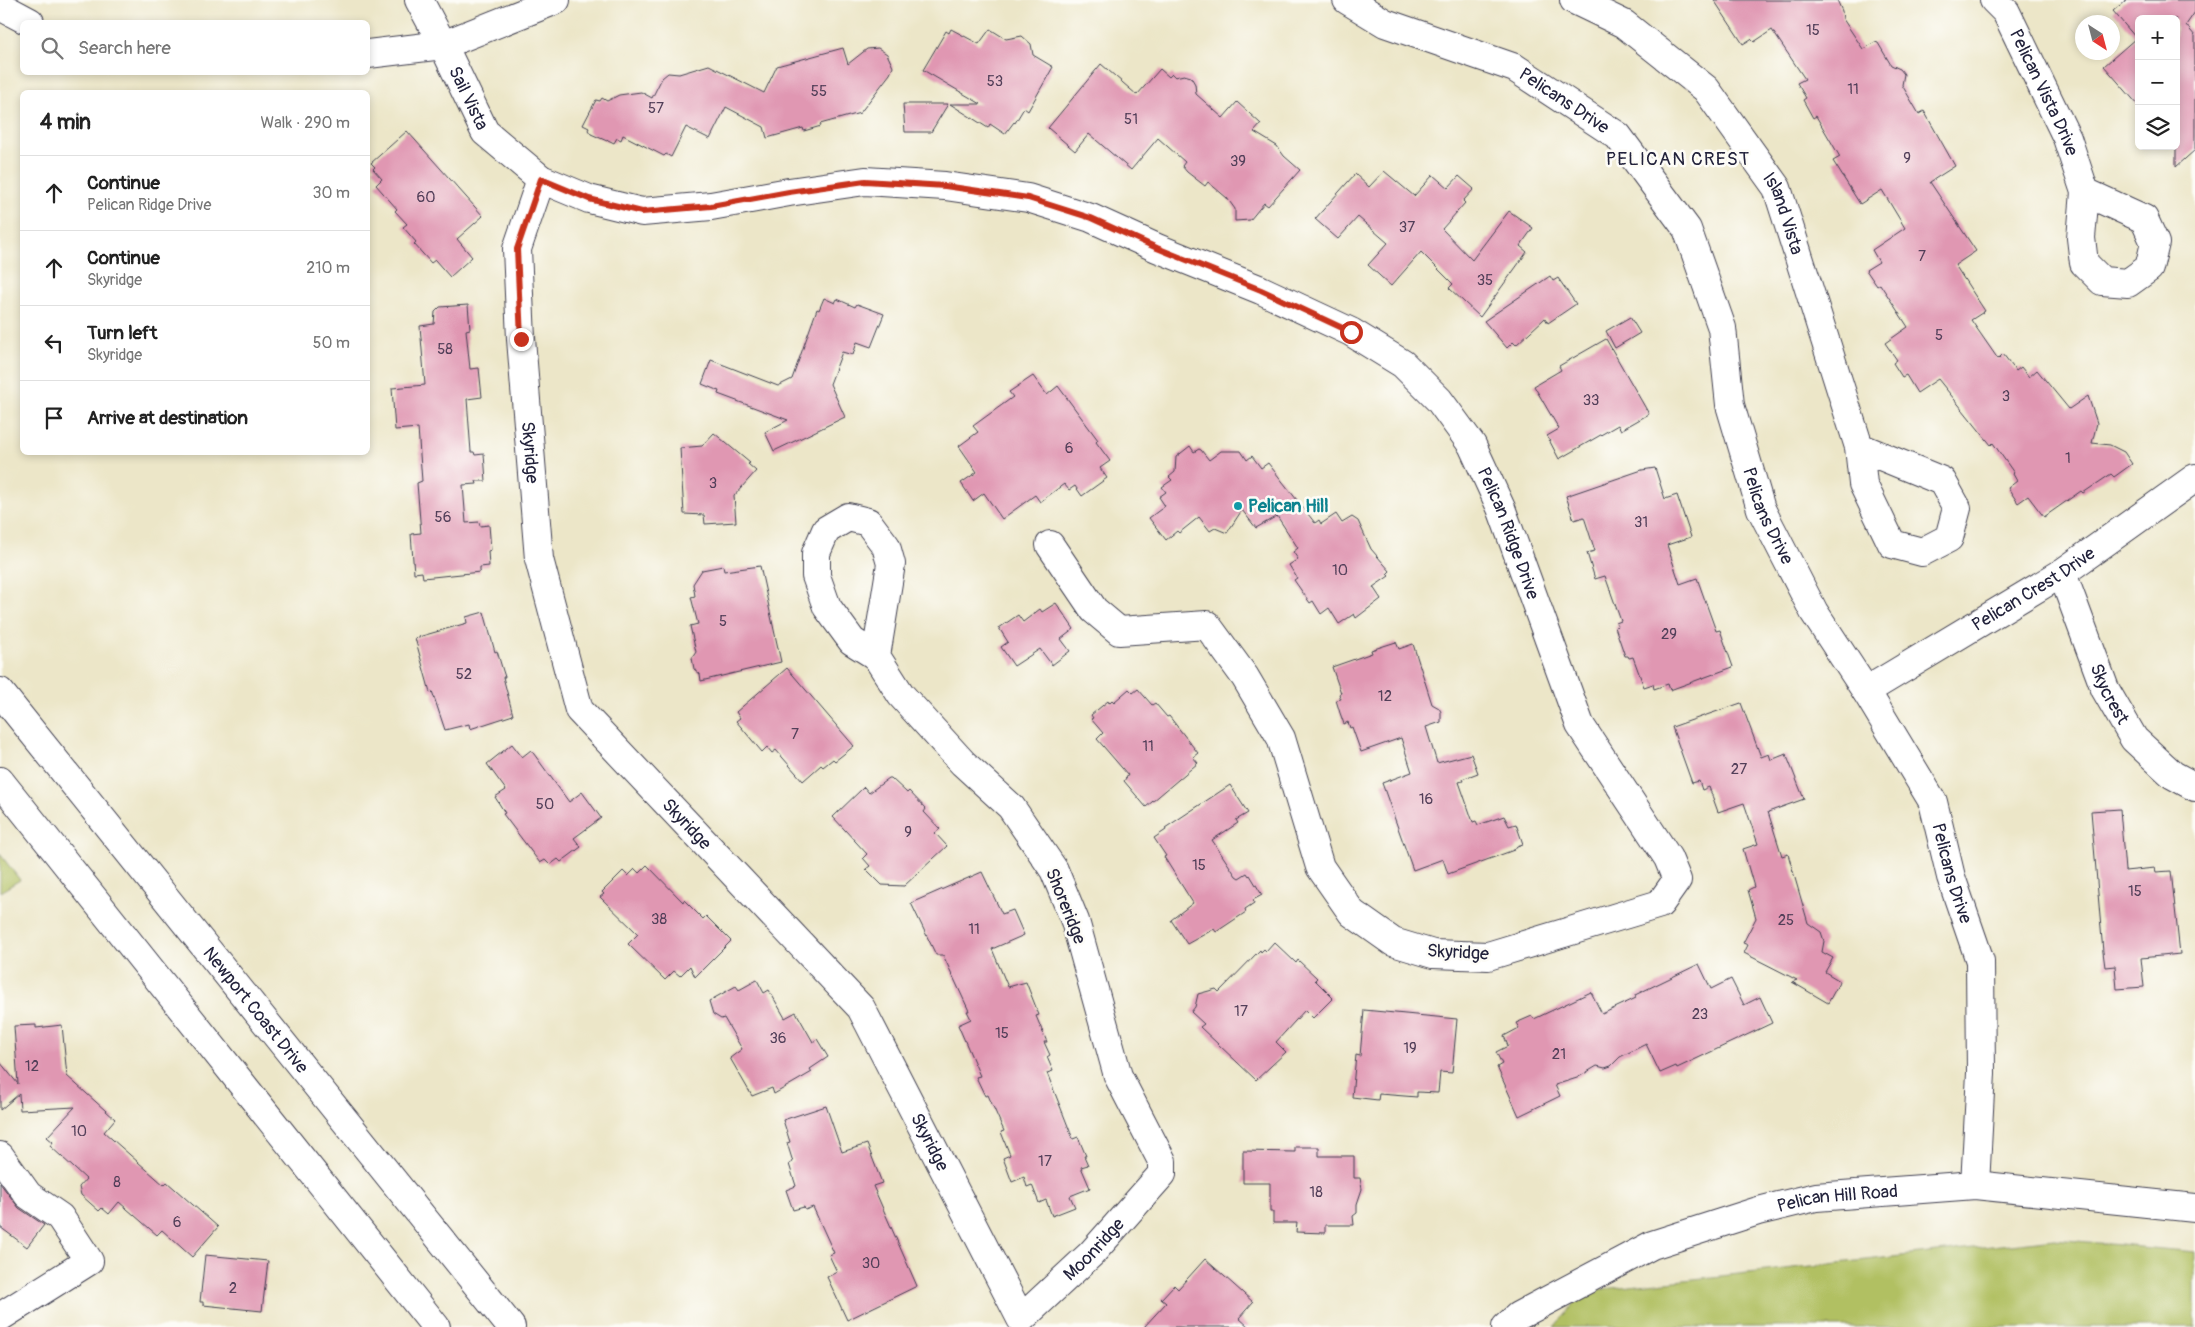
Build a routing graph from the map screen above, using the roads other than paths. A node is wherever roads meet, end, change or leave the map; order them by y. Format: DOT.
graph roads {
  1 [pos="419,0"];
  2 [pos="556,0"];
  3 [pos="1347,0"];
  4 [pos="1574,0"];
  5 [pos="1994,0"];
  6 [pos="0,6"];
  7 [pos="26,20"];
  8 [pos="443,45"];
  9 [pos="370,54"];
  10 [pos="541,179"];
  11 [pos="2085,192"];
  12 [pos="1859,447"];
  13 [pos="2195,478"];
  14 [pos="1050,545"];
  15 [pos="2062,573"];
  16 [pos="876,656"];
  17 [pos="1866,691"];
  18 [pos="0,692"];
  19 [pos="0,781"];
  20 [pos="2195,786"];
  21 [pos="1668,858"];
  22 [pos="0,1156"];
  23 [pos="1162,1174"];
  24 [pos="1975,1185"];
  25 [pos="2195,1208"];
  26 [pos="0,1317"];
  27 [pos="1021,1319"];
  28 [pos="436,1327"];
  29 [pos="511,1327"];
  30 [pos="1506,1327"];
  1 -- 8 [label="street, Sail Vista"];
  2 -- 8 [label="street"];
  3 -- 17 [label="street, Pelicans Drive"];
  4 -- 12 [label="street, Island Vista"];
  5 -- 11 [label="street, Pelican Vista Drive"];
  6 -- 7 [label="street"];
  8 -- 9 [label="street"];
  8 -- 10 [label="street, Sail Vista"];
  10 -- 21 [label="street, Pelican Ridge Drive"];
  10 -- 27 [label="street, Skyridge"];
  13 -- 15 [label="street, Pelican Crest Drive"];
  14 -- 21 [label="street, Skyridge"];
  15 -- 17 [label="street, Pelican Crest Drive"];
  15 -- 20 [label="street, Skycrest"];
  16 -- 23 [label="street, Shoreridge"];
  17 -- 24 [label="street, Pelicans Drive"];
  18 -- 29 [label="street, Newport Coast Drive"];
  19 -- 28 [label="street"];
  22 -- 26 [label="street"];
  23 -- 27 [label="street, Moonridge"];
  24 -- 25 [label="street, Pelican Hill Road"];
  24 -- 30 [label="street, Pelican Hill Road"];
}
